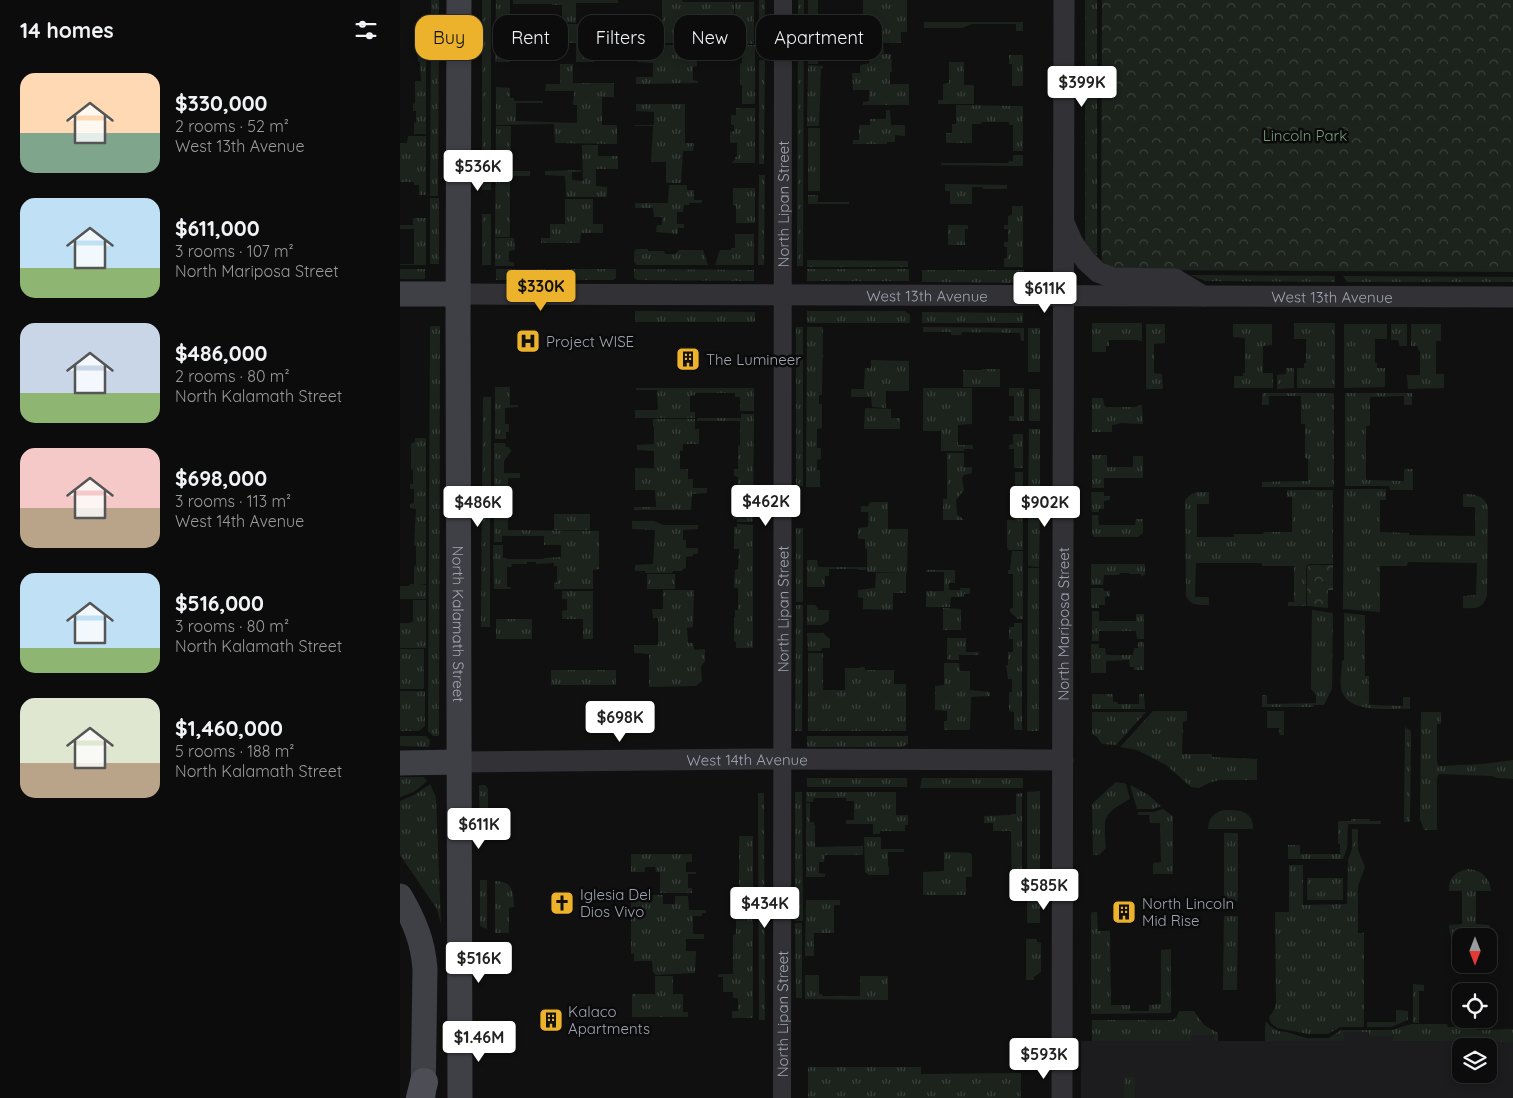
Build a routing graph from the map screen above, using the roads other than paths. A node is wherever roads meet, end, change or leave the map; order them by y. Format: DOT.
graph roads {
  1 [pos="459,0"];
  2 [pos="783,0"];
  3 [pos="1064,0"];
  4 [pos="1064,216"];
  5 [pos="400,294"];
  6 [pos="458,294"];
  7 [pos="782,294"];
  8 [pos="1063,295"];
  9 [pos="1203,296"];
  10 [pos="1513,297"];
  11 [pos="782,759"];
  12 [pos="1063,760"];
  13 [pos="400,762"];
  14 [pos="459,762"];
  15 [pos="400,896"];
  16 [pos="422,1093"];
  17 [pos="460,1098"];
  18 [pos="782,1098"];
  19 [pos="1062,1098"];
  1 -- 6 [label="main road, North Kalamath Street"];
  2 -- 7 [label="street, North Lipan Street"];
  3 -- 4 [label="street, North Mariposa Street"];
  4 -- 8 [label="street, North Mariposa Street"];
  4 -- 9 [label="street"];
  5 -- 6 [label="main road, West 13th Avenue"];
  6 -- 7 [label="street, West 13th Avenue"];
  6 -- 14 [label="main road, North Kalamath Street"];
  7 -- 8 [label="street, West 13th Avenue"];
  7 -- 11 [label="street, North Lipan Street"];
  8 -- 9 [label="street, West 13th Avenue"];
  8 -- 12 [label="street, North Mariposa Street"];
  9 -- 10 [label="street, West 13th Avenue"];
  11 -- 12 [label="street, West 14th Avenue"];
  11 -- 14 [label="street, West 14th Avenue"];
  11 -- 18 [label="street, North Lipan Street"];
  12 -- 19 [label="street, North Mariposa Street"];
  13 -- 14 [label="main road, West 14th Avenue"];
  14 -- 17 [label="main road, North Kalamath Street"];
  15 -- 16 [label="main road"];
}
